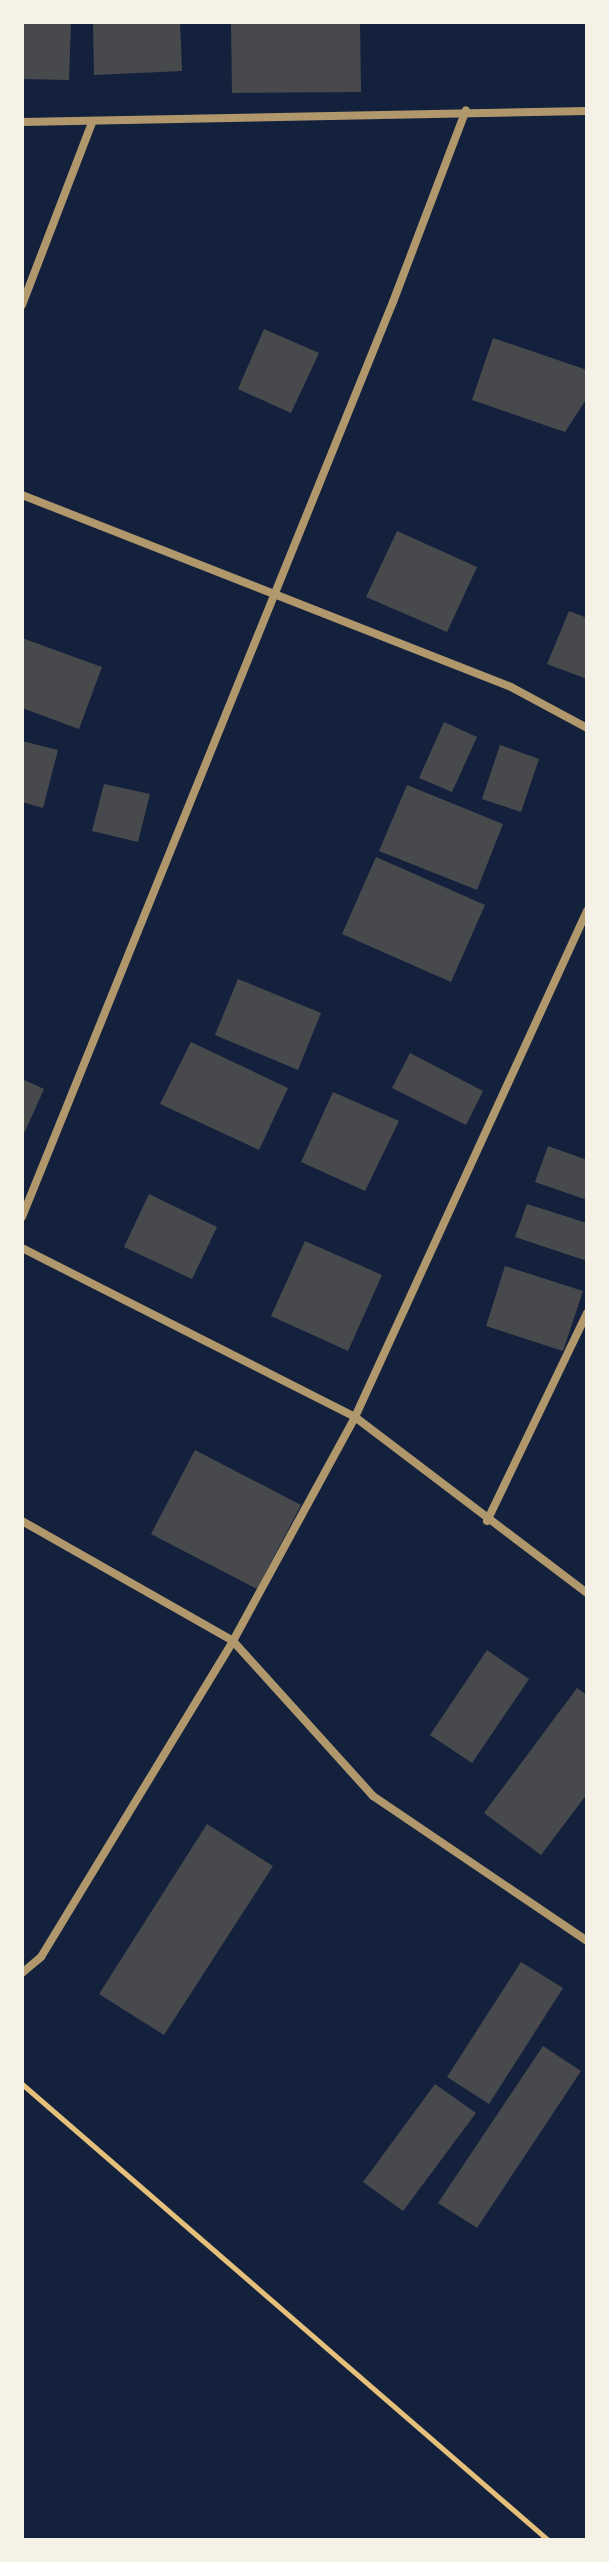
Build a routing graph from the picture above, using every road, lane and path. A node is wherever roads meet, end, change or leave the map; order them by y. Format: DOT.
graph roads {
  1 [pos="466,110"];
  2 [pos="587,111"];
  3 [pos="22,122"];
  4 [pos="92,123"];
  5 [pos="22,305"];
  6 [pos="22,495"];
  7 [pos="274,595"];
  8 [pos="587,728"];
  9 [pos="587,911"];
  10 [pos="22,1217"];
  11 [pos="22,1248"];
  12 [pos="587,1313"];
  13 [pos="355,1417"];
  14 [pos="22,1521"];
  15 [pos="487,1521"];
  16 [pos="587,1593"];
  17 [pos="233,1641"];
  18 [pos="587,1941"];
  19 [pos="22,1973"];
  20 [pos="22,2084"];
  21 [pos="548,2540"];
  1 -- 2 [label="street"];
  1 -- 4 [label="street"];
  1 -- 7 [label="street"];
  3 -- 4 [label="street"];
  4 -- 5 [label="street"];
  6 -- 7 [label="street"];
  7 -- 8 [label="street"];
  7 -- 10 [label="street"];
  9 -- 13 [label="street"];
  11 -- 13 [label="street"];
  12 -- 15 [label="street"];
  13 -- 15 [label="street"];
  13 -- 17 [label="street"];
  14 -- 17 [label="street"];
  15 -- 16 [label="street"];
  17 -- 18 [label="street"];
  17 -- 19 [label="street"];
  20 -- 21 [label="path"];
}
